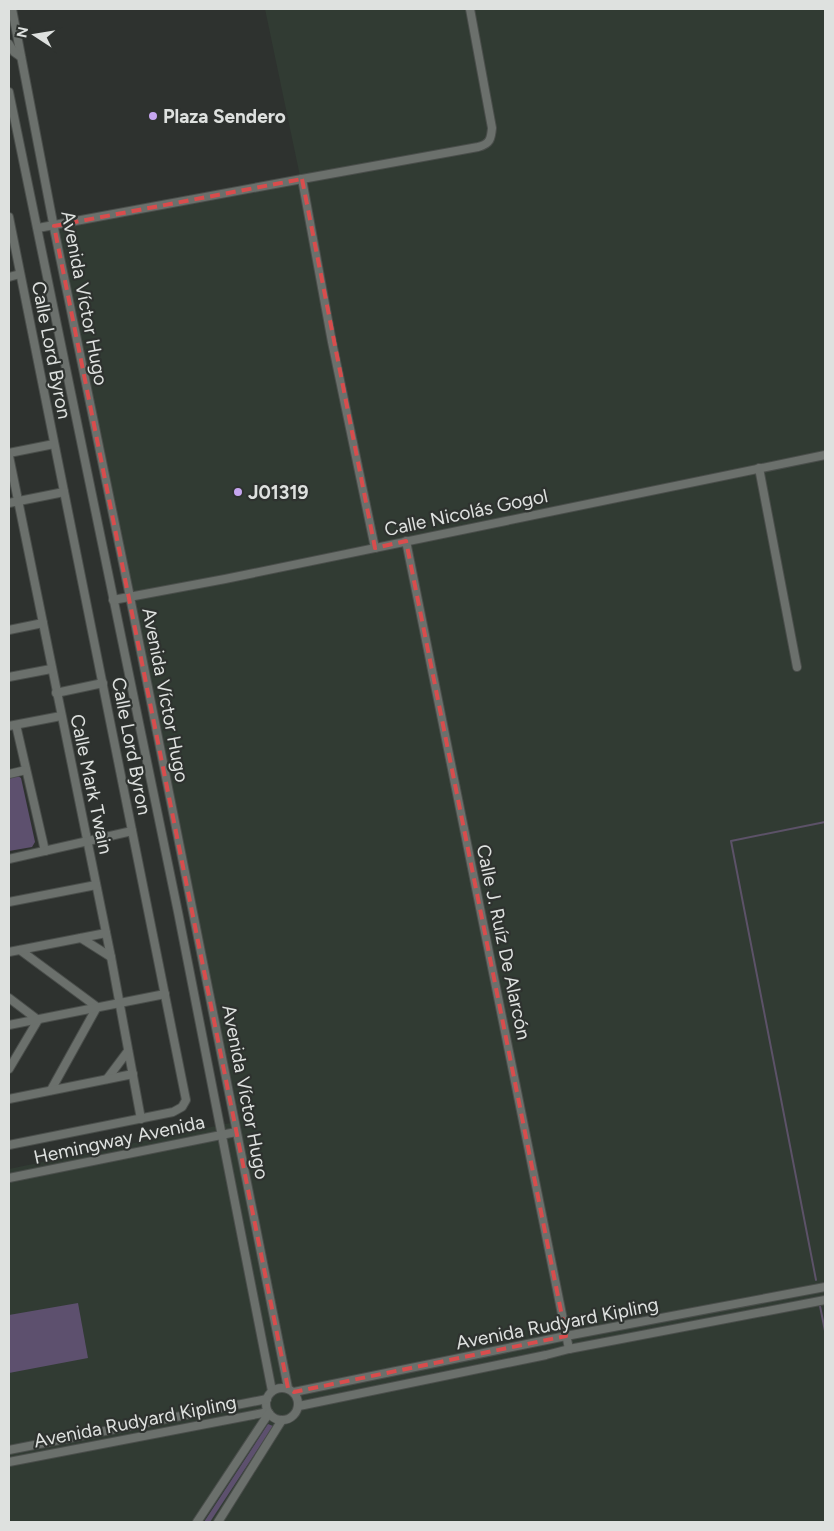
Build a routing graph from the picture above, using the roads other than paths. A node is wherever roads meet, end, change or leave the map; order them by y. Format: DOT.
graph roads {
  1 [pos="12,9"];
  2 [pos="470,9"];
  3 [pos="9,44"];
  4 [pos="21,57"];
  5 [pos="9,92"];
  6 [pos="302,179"];
  7 [pos="9,217"];
  8 [pos="54,226"];
  9 [pos="10,228"];
  10 [pos="38,228"];
  11 [pos="20,274"];
  12 [pos="9,277"];
  13 [pos="54,444"];
  14 [pos="9,455"];
  15 [pos="825,455"];
  16 [pos="759,468"];
  17 [pos="64,492"];
  18 [pos="18,501"];
  19 [pos="9,503"];
  20 [pos="406,542"];
  21 [pos="375,548"];
  22 [pos="130,598"];
  23 [pos="113,600"];
  24 [pos="43,622"];
  25 [pos="9,630"];
  26 [pos="797,667"];
  27 [pos="51,669"];
  28 [pos="9,677"];
  29 [pos="103,683"];
  30 [pos="56,692"];
  31 [pos="61,716"];
  32 [pos="12,725"];
  33 [pos="26,770"];
  34 [pos="9,774"];
  35 [pos="132,831"];
  36 [pos="87,842"];
  37 [pos="45,851"];
  38 [pos="9,858"];
  39 [pos="96,885"];
  40 [pos="9,902"];
  41 [pos="106,933"];
  42 [pos="81,938"];
  43 [pos="20,950"];
  44 [pos="9,952"];
  45 [pos="111,957"];
  46 [pos="165,994"];
  47 [pos="9,998"];
  48 [pos="119,1002"];
  49 [pos="97,1007"];
  50 [pos="38,1020"];
  51 [pos="9,1026"];
  52 [pos="128,1050"];
  53 [pos="9,1068"];
  54 [pos="133,1074"];
  55 [pos="107,1079"];
  56 [pos="51,1090"];
  57 [pos="9,1099"];
  58 [pos="141,1119"];
  59 [pos="236,1132"];
  60 [pos="221,1134"];
  61 [pos="9,1145"];
  62 [pos="9,1178"];
  63 [pos="255,1219"];
  64 [pos="239,1223"];
  65 [pos="825,1287"];
  66 [pos="801,1291"];
  67 [pos="825,1300"];
  68 [pos="803,1304"];
  69 [pos="566,1336"];
  70 [pos="569,1349"];
  71 [pos="291,1390"];
  72 [pos="272,1391"];
  73 [pos="267,1399"];
  74 [pos="299,1406"];
  75 [pos="269,1413"];
  76 [pos="282,1420"];
  77 [pos="9,1450"];
  78 [pos="9,1462"];
  79 [pos="197,1522"];
  80 [pos="218,1522"];
  1 -- 4 [label="street, Avenida Víctor Hugo"];
  2 -- 6 [label="street"];
  3 -- 4 [label="street"];
  4 -- 8 [label="street, Avenida Víctor Hugo"];
  5 -- 10 [label="street, Avenida Víctor Hugo"];
  6 -- 8 [label="street"];
  6 -- 21 [label="street"];
  7 -- 9 [label="street, Calle Lord Byron"];
  8 -- 10 [label="street"];
  8 -- 22 [label="street, Avenida Víctor Hugo"];
  9 -- 11 [label="street, Calle Lord Byron"];
  10 -- 23 [label="street, Avenida Víctor Hugo"];
  11 -- 12 [label="street"];
  11 -- 13 [label="street, Calle Lord Byron"];
  13 -- 14 [label="street"];
  13 -- 17 [label="street, Calle Lord Byron"];
  14 -- 18 [label="street, Calle Mark Twain"];
  15 -- 16 [label="street, Calle Nicolás Gogol"];
  16 -- 20 [label="street, Calle Nicolás Gogol"];
  16 -- 26 [label="street"];
  17 -- 18 [label="street"];
  17 -- 29 [label="street, Calle Lord Byron"];
  18 -- 19 [label="street"];
  18 -- 24 [label="street, Calle Mark Twain"];
  20 -- 21 [label="street, Calle Nicolás Gogol"];
  20 -- 69 [label="street, Calle J. Ruíz De Alarcón"];
  21 -- 22 [label="street, Calle Nicolás Gogol"];
  22 -- 23 [label="street, Calle Nicolás Gogol"];
  22 -- 59 [label="street, Avenida Víctor Hugo"];
  23 -- 60 [label="street, Avenida Víctor Hugo"];
  24 -- 25 [label="street"];
  24 -- 27 [label="street, Calle Mark Twain"];
  27 -- 28 [label="street"];
  27 -- 30 [label="street, Calle Mark Twain"];
  29 -- 30 [label="street"];
  29 -- 35 [label="street, Calle Lord Byron"];
  30 -- 31 [label="street, Calle Mark Twain"];
  31 -- 32 [label="street"];
  31 -- 36 [label="street, Calle Mark Twain"];
  32 -- 33 [label="street"];
  33 -- 34 [label="street"];
  33 -- 37 [label="street"];
  35 -- 36 [label="street"];
  35 -- 46 [label="street, Calle Lord Byron"];
  36 -- 37 [label="street"];
  36 -- 39 [label="street, Calle Mark Twain"];
  37 -- 38 [label="street"];
  39 -- 40 [label="street"];
  39 -- 41 [label="street, Calle Mark Twain"];
  41 -- 42 [label="street"];
  41 -- 45 [label="street, Calle Mark Twain"];
  42 -- 43 [label="street"];
  42 -- 45 [label="street"];
  43 -- 44 [label="street"];
  43 -- 49 [label="street"];
  45 -- 48 [label="street, Calle Mark Twain"];
  46 -- 48 [label="street"];
  46 -- 58 [label="street, Calle Lord Byron"];
  47 -- 50 [label="street"];
  48 -- 49 [label="street"];
  48 -- 52 [label="street, Calle Mark Twain"];
  49 -- 50 [label="street"];
  49 -- 56 [label="street"];
  50 -- 51 [label="street"];
  50 -- 53 [label="street"];
  52 -- 54 [label="street, Calle Mark Twain"];
  52 -- 55 [label="street"];
  54 -- 55 [label="street"];
  54 -- 58 [label="street, Calle Mark Twain"];
  55 -- 56 [label="street"];
  56 -- 57 [label="street"];
  58 -- 61 [label="street, Calle Lord Byron"];
  59 -- 60 [label="street, Hemingway Avenida"];
  59 -- 63 [label="street, Avenida Víctor Hugo"];
  60 -- 62 [label="street, Hemingway Avenida"];
  60 -- 64 [label="street, Avenida Víctor Hugo"];
  63 -- 64 [label="street"];
  63 -- 71 [label="street, Avenida Víctor Hugo"];
  64 -- 72 [label="street, Avenida Víctor Hugo"];
  65 -- 66 [label="street, Avenida Rudyard Kipling"];
  66 -- 68 [label="street"];
  66 -- 69 [label="street, Avenida Rudyard Kipling"];
  67 -- 68 [label="street, Avenida Rudyard Kipling"];
  68 -- 70 [label="street, Avenida Rudyard Kipling"];
  69 -- 70 [label="street, Calle J. Ruíz De Alarcón"];
  69 -- 71 [label="street, Avenida Rudyard Kipling"];
  70 -- 74 [label="street, Avenida Rudyard Kipling"];
  71 -- 72 [label="street"];
  71 -- 74 [label="street"];
  72 -- 73 [label="street"];
  73 -- 75 [label="street"];
  73 -- 77 [label="street, Avenida Rudyard Kipling"];
  74 -- 76 [label="street"];
  75 -- 76 [label="street"];
  75 -- 78 [label="street, Avenida Rudyard Kipling"];
  75 -- 79 [label="street"];
  76 -- 80 [label="street"];
}
